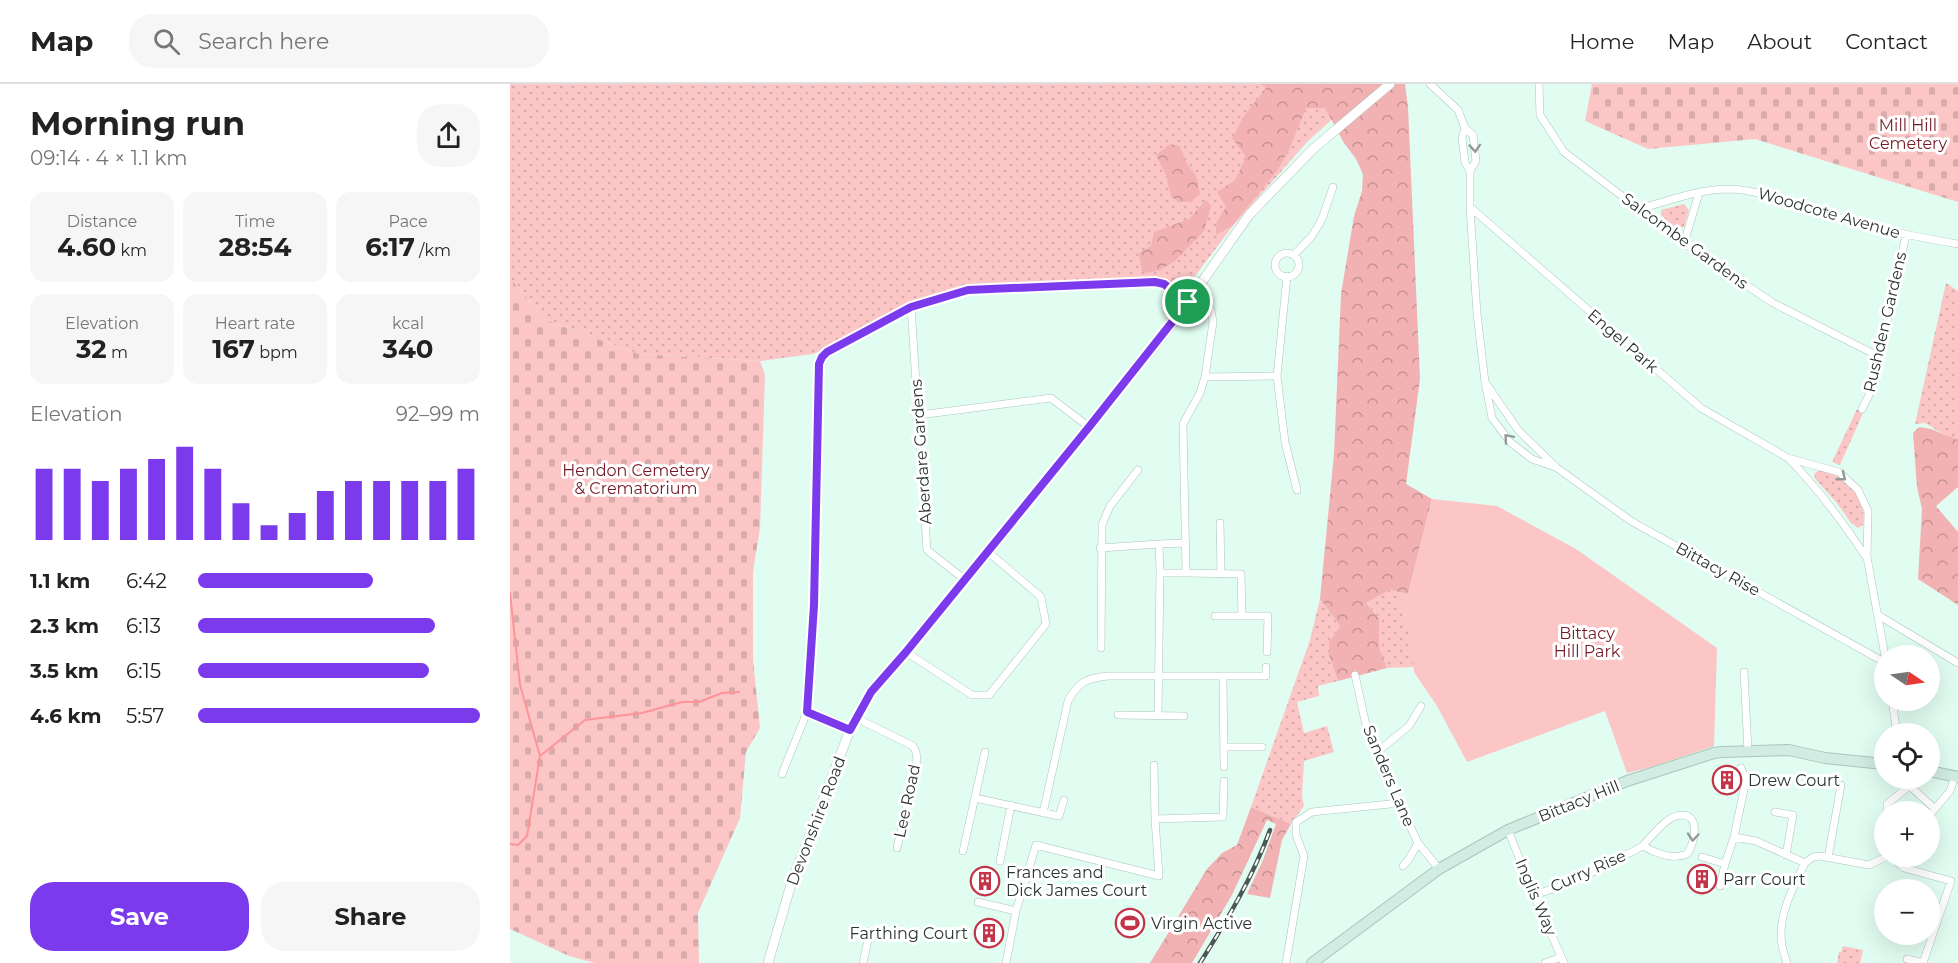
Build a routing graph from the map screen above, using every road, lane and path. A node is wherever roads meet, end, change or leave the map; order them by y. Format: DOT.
graph roads {
  1 [pos="1390,84"];
  2 [pos="1539,84"];
  3 [pos="1436,86"];
  4 [pos="1465,128"];
  5 [pos="1470,171"];
  6 [pos="1333,187"];
  7 [pos="1699,193"];
  8 [pos="1470,207"];
  9 [pos="1639,209"];
  10 [pos="1906,235"];
  11 [pos="1684,243"];
  12 [pos="1958,244"];
  13 [pos="1294,255"];
  14 [pos="1287,276"];
  15 [pos="1191,298"];
  16 [pos="911,307"];
  17 [pos="1878,356"];
  18 [pos="1277,376"];
  19 [pos="1205,377"];
  20 [pos="1485,382"];
  21 [pos="1862,410"];
  22 [pos="919,414"];
  23 [pos="1089,427"];
  24 [pos="1788,458"];
  25 [pos="1557,468"];
  26 [pos="1138,470"];
  27 [pos="1297,490"];
  28 [pos="1220,524"];
  29 [pos="1186,543"];
  30 [pos="1159,544"];
  31 [pos="1100,548"];
  32 [pos="987,551"];
  33 [pos="1867,557"];
  34 [pos="1160,573"];
  35 [pos="1186,573"];
  36 [pos="1221,573"];
  37 [pos="964,579"];
  38 [pos="1878,615"];
  39 [pos="1215,616"];
  40 [pos="1242,616"];
  41 [pos="1883,645"];
  42 [pos="1101,648"];
  43 [pos="906,652"];
  44 [pos="1267,652"];
  45 [pos="1874,656"];
  46 [pos="1958,663"];
  47 [pos="1266,667"];
  48 [pos="1744,672"];
  49 [pos="1355,675"];
  50 [pos="1159,677"];
  51 [pos="1223,677"];
  52 [pos="1421,706"];
  53 [pos="807,712"];
  54 [pos="1118,715"];
  55 [pos="1158,715"];
  56 [pos="1184,716"];
  57 [pos="856,718"];
  58 [pos="850,730"];
  59 [pos="1224,747"];
  60 [pos="1262,747"];
  61 [pos="1748,750"];
  62 [pos="985,752"];
  63 [pos="1376,753"];
  64 [pos="1874,763"];
  65 [pos="1154,765"];
  66 [pos="1224,767"];
  67 [pos="1741,768"];
  68 [pos="1940,773"];
  69 [pos="782,774"];
  70 [pos="1957,777"];
  71 [pos="1224,781"];
  72 [pos="1840,785"];
  73 [pos="975,798"];
  74 [pos="1064,800"];
  75 [pos="1891,801"];
  76 [pos="1926,801"];
  77 [pos="1400,803"];
  78 [pos="1940,803"];
  79 [pos="1011,805"];
  80 [pos="1775,812"];
  81 [pos="1043,813"];
  82 [pos="1155,819"];
  83 [pos="1508,830"];
  84 [pos="1734,837"];
  85 [pos="1418,843"];
  86 [pos="1643,846"];
  87 [pos="897,849"];
  88 [pos="963,851"];
  89 [pos="1786,855"];
  90 [pos="1702,857"];
  91 [pos="1828,858"];
  92 [pos="1000,861"];
  93 [pos="1805,863"];
  94 [pos="1874,863"];
  95 [pos="1725,864"];
  96 [pos="1402,866"];
  97 [pos="1903,867"];
  98 [pos="1439,869"];
  99 [pos="1720,886"];
  100 [pos="1534,895"];
  101 [pos="978,902"];
  102 [pos="1016,911"];
  103 [pos="870,932"];
  104 [pos="1907,959"];
  105 [pos="1562,960"];
  106 [pos="768,963"];
  107 [pos="863,963"];
  108 [pos="1006,963"];
  109 [pos="1286,963"];
  110 [pos="1312,963"];
  111 [pos="1545,963"];
  112 [pos="1787,963"];
  1 -- 15 [label="street, Devonshire Road"];
  2 -- 9 [label="street, Salcombe Gardens"];
  3 -- 4 [label="street, Bittacy Rise"];
  4 -- 5 [label="street, Bittacy Rise"];
  4 -- 5 [label="street, Bittacy Rise, one-way"];
  5 -- 8 [label="street, Bittacy Rise"];
  6 -- 13 [label="street"];
  7 -- 9 [label="street, Woodcote Avenue"];
  7 -- 10 [label="street, Woodcote Avenue"];
  7 -- 11 [label="street"];
  8 -- 20 [label="street, Bittacy Rise"];
  8 -- 24 [label="street, Engel Park"];
  9 -- 11 [label="street, Salcombe Gardens"];
  10 -- 12 [label="street, Woodcote Avenue"];
  10 -- 17 [label="street, Rushden Gardens"];
  11 -- 17 [label="street, Salcombe Gardens"];
  13 -- 14 [label="street"];
  13 -- 14 [label="street"];
  14 -- 18 [label="street"];
  15 -- 16 [label="street"];
  15 -- 19 [label="street"];
  15 -- 23 [label="street, Devonshire Road"];
  16 -- 22 [label="street, Aberdare Gardens"];
  16 -- 53 [label="street"];
  17 -- 21 [label="street, Rushden Gardens"];
  18 -- 19 [label="street"];
  18 -- 27 [label="street"];
  19 -- 29 [label="street"];
  20 -- 25 [label="street, Bittacy Rise"];
  25 -- 20 [label="street, Bittacy Rise, one-way"];
  22 -- 23 [label="street"];
  22 -- 37 [label="street, Aberdare Gardens"];
  23 -- 32 [label="street, Devonshire Road"];
  24 -- 33 [label="street, Engel Park"];
  24 -- 33 [label="street, Engel Park, one-way"];
  25 -- 45 [label="street, Bittacy Rise"];
  26 -- 31 [label="street"];
  28 -- 36 [label="street"];
  29 -- 30 [label="street"];
  29 -- 35 [label="street"];
  30 -- 31 [label="street"];
  30 -- 34 [label="street"];
  31 -- 42 [label="street"];
  32 -- 37 [label="street, Devonshire Road"];
  32 -- 43 [label="street"];
  33 -- 38 [label="street, Engel Park"];
  34 -- 35 [label="street"];
  34 -- 50 [label="street"];
  35 -- 36 [label="street"];
  36 -- 40 [label="street"];
  37 -- 43 [label="street, Devonshire Road"];
  38 -- 41 [label="street, Engel Park"];
  38 -- 46 [label="street"];
  39 -- 40 [label="street"];
  40 -- 44 [label="street"];
  43 -- 57 [label="street, Devonshire Road"];
  47 -- 51 [label="street"];
  48 -- 61 [label="street"];
  49 -- 63 [label="street, Sanders Lane"];
  50 -- 51 [label="street"];
  50 -- 55 [label="street"];
  50 -- 81 [label="street"];
  51 -- 59 [label="street"];
  52 -- 63 [label="street"];
  53 -- 58 [label="street"];
  53 -- 69 [label="street"];
  54 -- 55 [label="street"];
  55 -- 56 [label="street"];
  57 -- 58 [label="street, Devonshire Road"];
  57 -- 87 [label="street, Lee Road"];
  58 -- 106 [label="street, Devonshire Road"];
  59 -- 60 [label="street"];
  59 -- 66 [label="street"];
  61 -- 64 [label="main road, Bittacy Hill"];
  61 -- 83 [label="main road, Bittacy Hill"];
  62 -- 73 [label="street"];
  63 -- 77 [label="street, Sanders Lane"];
  65 -- 82 [label="street"];
  67 -- 84 [label="street"];
  68 -- 70 [label="main road"];
  70 -- 78 [label="street"];
  71 -- 82 [label="street"];
  72 -- 91 [label="street"];
  73 -- 79 [label="street"];
  73 -- 88 [label="street"];
  74 -- 81 [label="street"];
  75 -- 76 [label="street"];
  77 -- 85 [label="street, Sanders Lane"];
  77 -- 109 [label="street"];
  79 -- 81 [label="street"];
  79 -- 92 [label="street"];
  80 -- 89 [label="street"];
  82 -- 102 [label="street"];
  83 -- 98 [label="main road, Bittacy Hill"];
  83 -- 100 [label="street, Inglis Way"];
  84 -- 89 [label="street"];
  84 -- 95 [label="street"];
  85 -- 96 [label="street"];
  85 -- 98 [label="street, Sanders Lane"];
  86 -- 86 [label="street, Curry Rise, one-way"];
  86 -- 100 [label="street, Curry Rise"];
  89 -- 93 [label="street"];
  90 -- 95 [label="street"];
  91 -- 93 [label="street"];
  91 -- 94 [label="street"];
  93 -- 112 [label="street"];
  95 -- 99 [label="street"];
  97 -- 104 [label="street"];
  98 -- 110 [label="main road, Bittacy Hill"];
  100 -- 105 [label="street, Inglis Way"];
  101 -- 102 [label="street"];
  102 -- 108 [label="street"];
  103 -- 107 [label="street"];
  105 -- 111 [label="street"];
}
